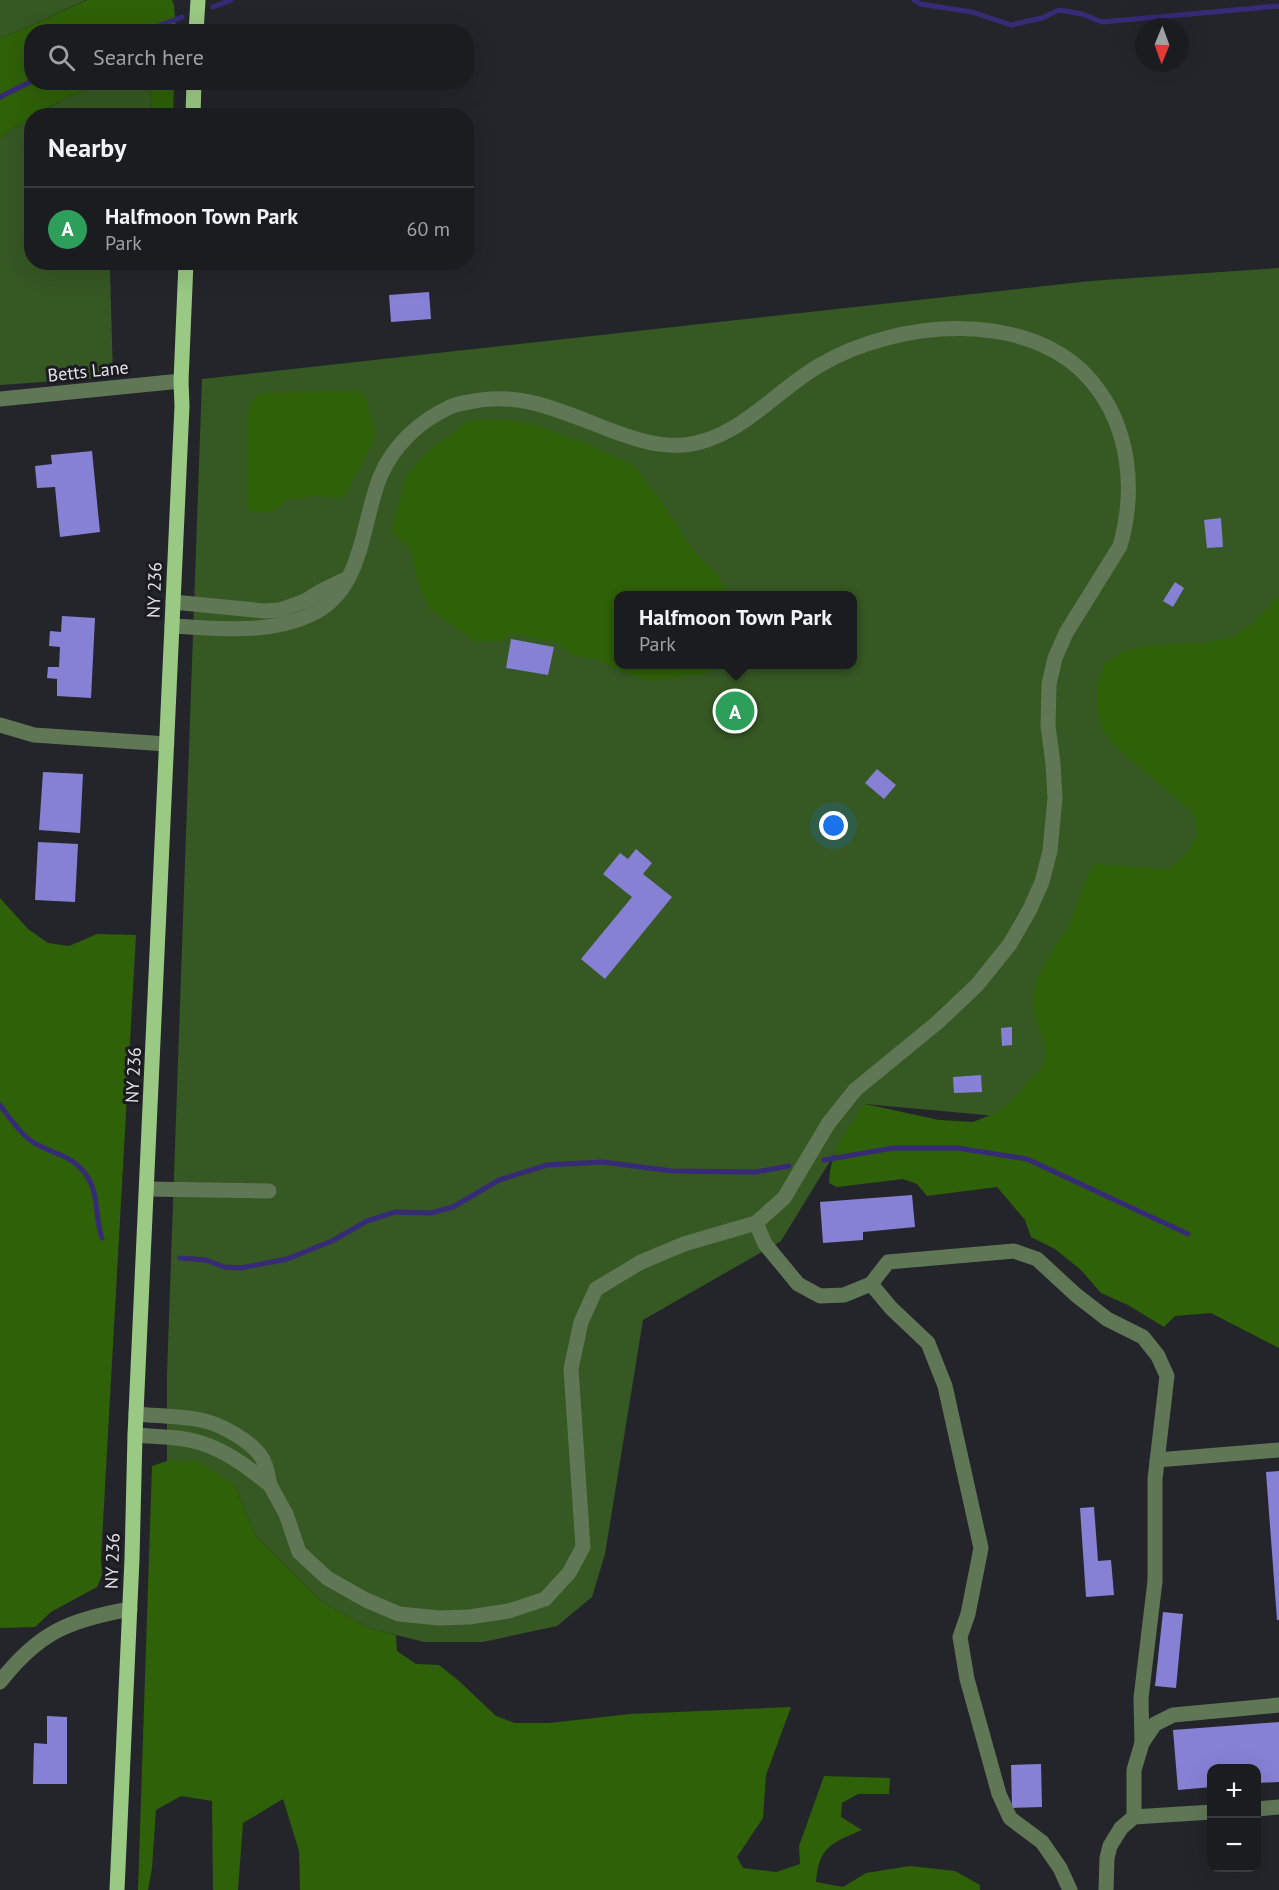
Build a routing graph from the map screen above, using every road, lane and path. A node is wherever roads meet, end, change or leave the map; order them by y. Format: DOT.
graph roads {
  1 [pos="198,0"];
  2 [pos="196,24"];
  3 [pos="194,90"];
  4 [pos="193,108"];
  5 [pos="186,270"];
  6 [pos="181,381"];
  7 [pos="0,399"];
  8 [pos="348,578"];
  9 [pos="173,602"];
  10 [pos="172,626"];
  11 [pos="0,725"];
  12 [pos="166,744"];
  13 [pos="147,1189"];
  14 [pos="269,1191"];
  15 [pos="756,1222"];
  16 [pos="871,1284"];
  17 [pos="136,1414"];
  18 [pos="135,1435"];
  19 [pos="1279,1450"];
  20 [pos="1157,1460"];
  21 [pos="270,1485"];
  22 [pos="130,1610"];
  23 [pos="0,1682"];
  24 [pos="1279,1705"];
  25 [pos="1142,1743"];
  26 [pos="1279,1807"];
  27 [pos="1261,1809"];
  28 [pos="1207,1812"];
  29 [pos="1134,1817"];
  30 [pos="117,1890"];
  31 [pos="1070,1890"];
  32 [pos="1107,1890"];
  1 -- 2 [label="main road"];
  3 -- 4 [label="main road"];
  5 -- 6 [label="main road, NY 236 / NY 236"];
  6 -- 7 [label="street, Betts Lane"];
  6 -- 9 [label="main road, NY 236 / NY 236"];
  8 -- 9 [label="street"];
  8 -- 10 [label="street"];
  8 -- 15 [label="street"];
  9 -- 10 [label="main road, NY 236 / NY 236"];
  10 -- 12 [label="main road, NY 236 / NY 236"];
  11 -- 12 [label="street"];
  12 -- 13 [label="main road, NY 236 / NY 236"];
  13 -- 14 [label="street"];
  13 -- 17 [label="main road, NY 236 / NY 236"];
  15 -- 16 [label="street"];
  15 -- 21 [label="street"];
  16 -- 20 [label="street"];
  16 -- 31 [label="street"];
  17 -- 18 [label="main road, NY 236 / NY 236"];
  17 -- 21 [label="street"];
  18 -- 21 [label="street"];
  18 -- 22 [label="main road, NY 236 / NY 236"];
  19 -- 20 [label="street"];
  20 -- 25 [label="street"];
  22 -- 23 [label="street"];
  22 -- 30 [label="main road, NY 236 / NY 236"];
  24 -- 25 [label="street"];
  25 -- 29 [label="street"];
  26 -- 27 [label="street"];
  28 -- 29 [label="street"];
  29 -- 32 [label="street"];
}
